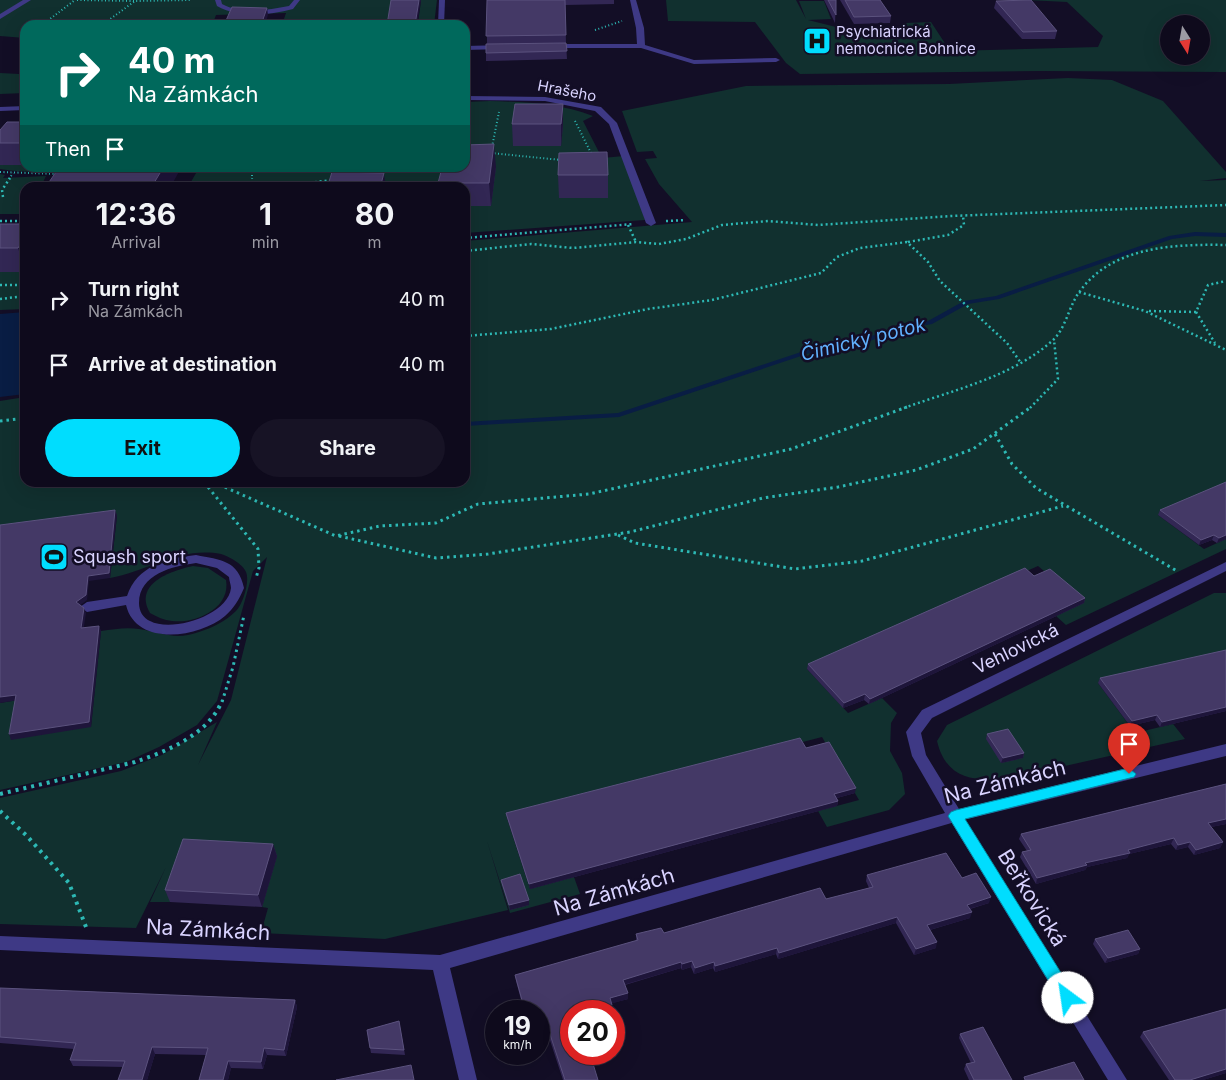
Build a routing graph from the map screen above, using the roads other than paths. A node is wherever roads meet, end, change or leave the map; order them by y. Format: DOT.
graph roads {
  1 [pos="28,0"];
  2 [pos="218,0"];
  3 [pos="297,0"];
  4 [pos="442,0"];
  5 [pos="633,0"];
  6 [pos="0,17"];
  7 [pos="441,20"];
  8 [pos="540,46"];
  9 [pos="641,46"];
  10 [pos="512,47"];
  11 [pos="470,48"];
  12 [pos="776,60"];
  13 [pos="470,98"];
  14 [pos="20,108"];
  15 [pos="0,109"];
  16 [pos="651,223"];
  17 [pos="1226,566"];
  18 [pos="131,600"];
  19 [pos="86,607"];
  20 [pos="1226,750"];
  21 [pos="956,816"];
  22 [pos="0,943"];
  23 [pos="440,964"];
  24 [pos="468,1080"];
  25 [pos="1118,1080"];
  1 -- 6 [label="street"];
  2 -- 3 [label="street"];
  4 -- 7 [label="street"];
  5 -- 9 [label="street"];
  8 -- 9 [label="street"];
  9 -- 12 [label="street"];
  10 -- 11 [label="street"];
  13 -- 16 [label="street, Hrašeho"];
  14 -- 15 [label="street"];
  17 -- 21 [label="street, Vehlovická"];
  18 -- 18 [label="street"];
  18 -- 19 [label="street"];
  20 -- 21 [label="street, Na Zámkách"];
  21 -- 23 [label="street, Na Zámkách"];
  21 -- 25 [label="street, Beřkovická"];
  22 -- 23 [label="street, Na Zámkách"];
  23 -- 24 [label="street"];
}
